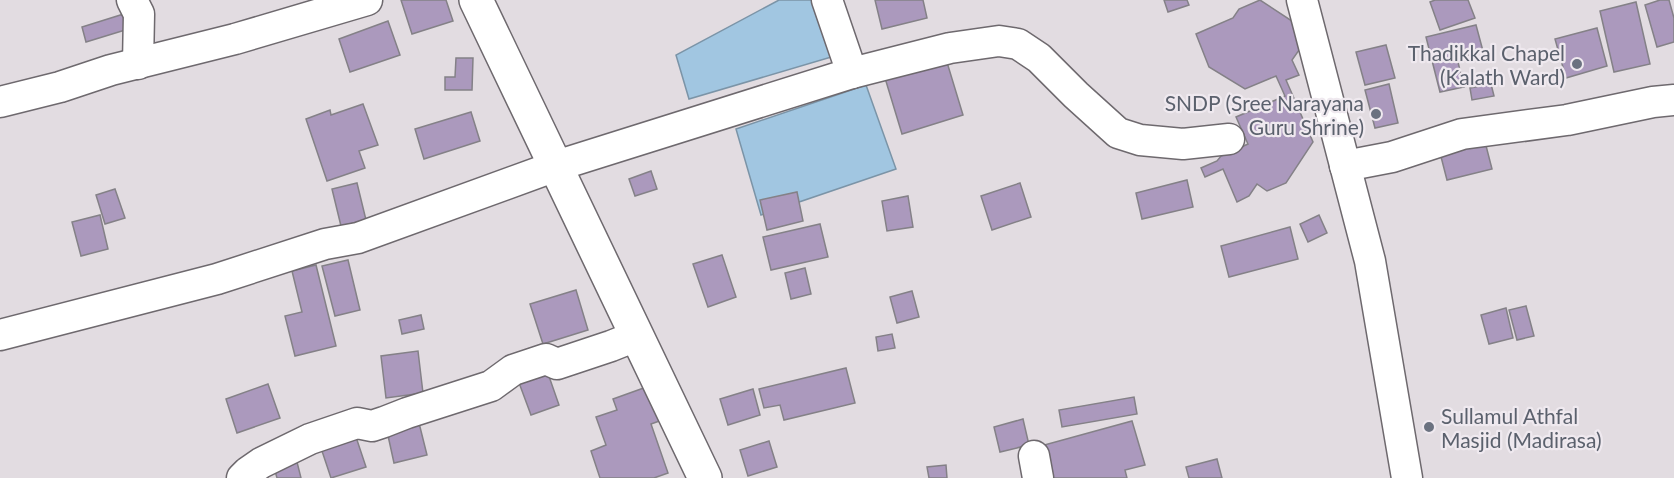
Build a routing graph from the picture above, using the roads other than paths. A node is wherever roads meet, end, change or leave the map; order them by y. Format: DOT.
graph roads {
  1 [pos="132,0"];
  2 [pos="368,0"];
  3 [pos="476,0"];
  4 [pos="827,0"];
  5 [pos="1302,0"];
  6 [pos="138,64"];
  7 [pos="852,73"];
  8 [pos="1674,100"];
  9 [pos="0,102"];
  10 [pos="1230,139"];
  11 [pos="556,166"];
  12 [pos="1345,166"];
  13 [pos="0,335"];
  14 [pos="636,336"];
  15 [pos="242,478"];
  16 [pos="705,478"];
  17 [pos="1407,478"];
  1 -- 6 [label="street"];
  2 -- 6 [label="street"];
  3 -- 11 [label="main road"];
  4 -- 7 [label="street"];
  5 -- 12 [label="street"];
  6 -- 9 [label="street"];
  7 -- 10 [label="street"];
  7 -- 11 [label="street"];
  8 -- 12 [label="street"];
  11 -- 13 [label="street"];
  11 -- 14 [label="main road"];
  12 -- 17 [label="street"];
  14 -- 15 [label="street"];
  14 -- 16 [label="main road"];
}
